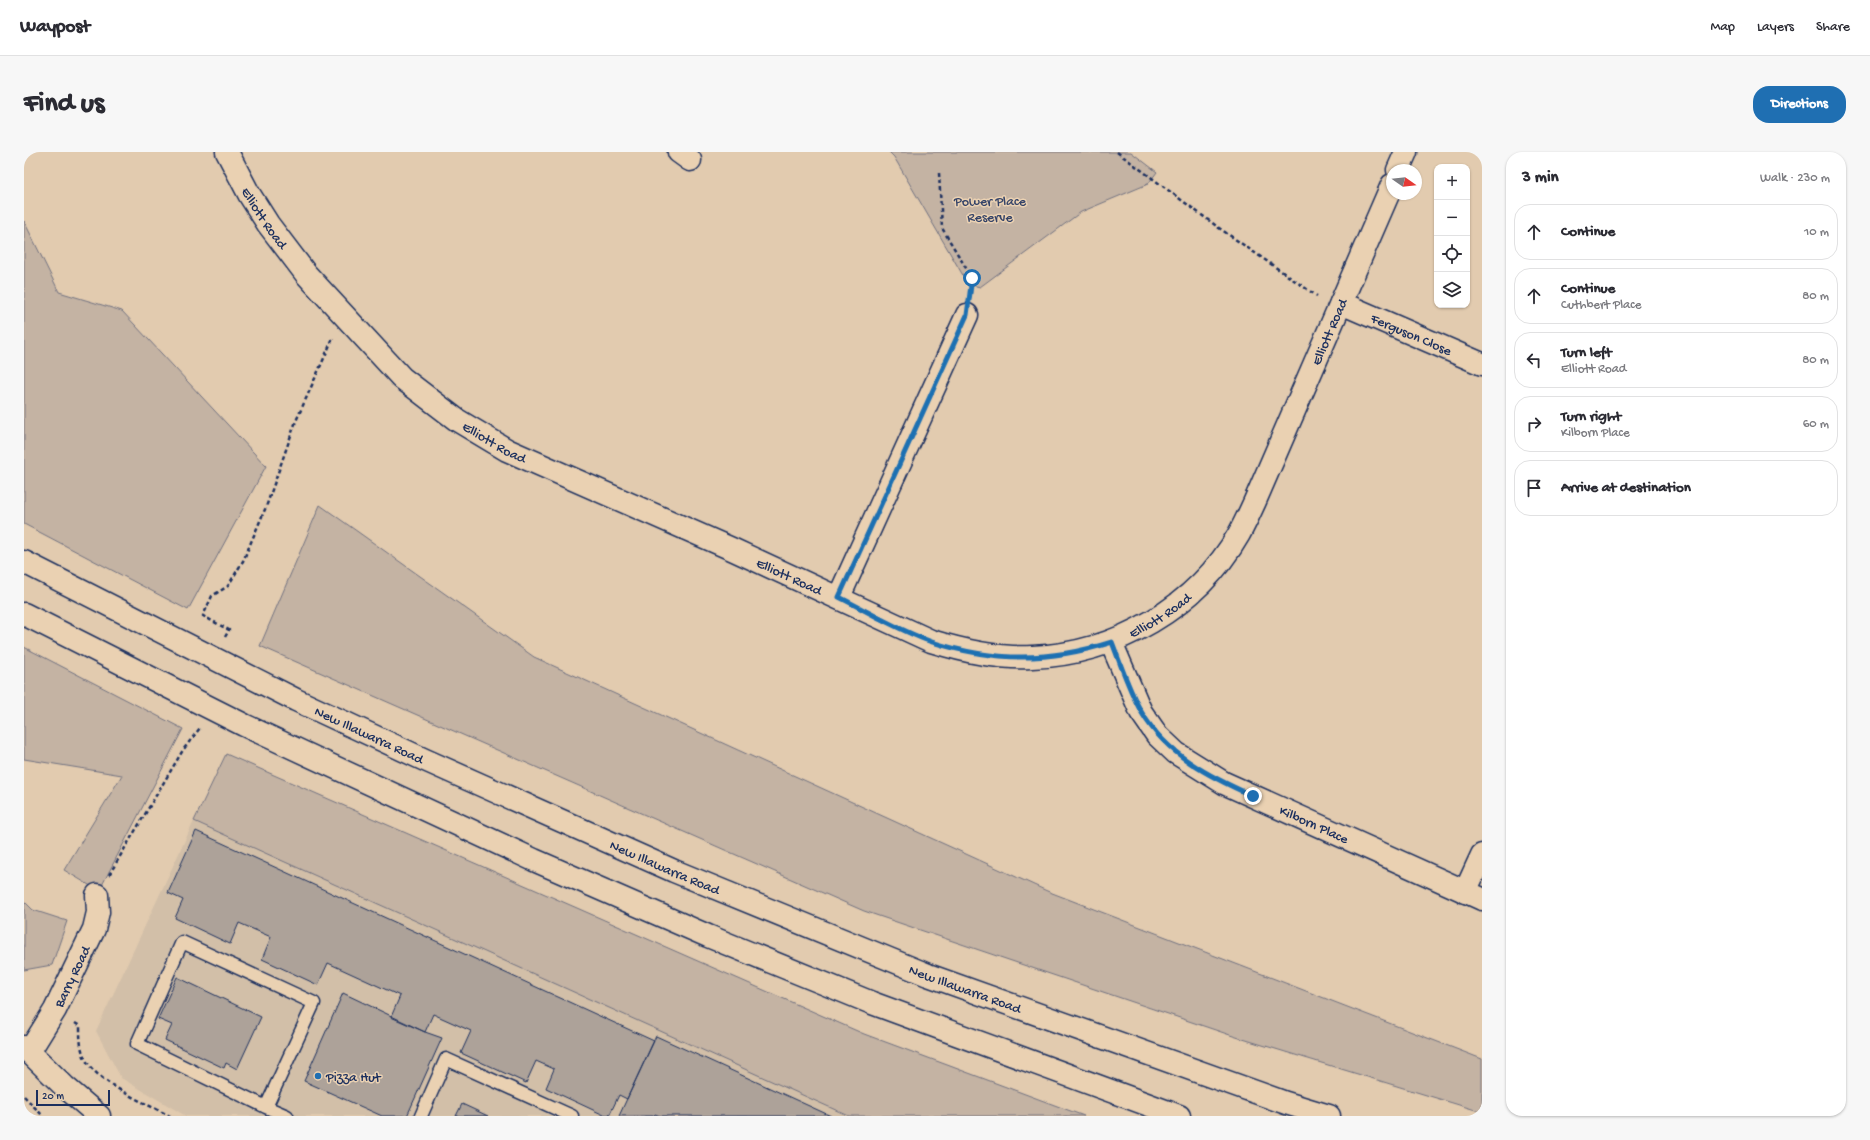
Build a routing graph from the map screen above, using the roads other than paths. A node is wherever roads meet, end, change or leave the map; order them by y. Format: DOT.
graph roads {
  1 [pos="227,152"];
  2 [pos="1406,152"];
  3 [pos="1401,164"];
  4 [pos="1386,199"];
  5 [pos="1339,307"];
  6 [pos="967,315"];
  7 [pos="1482,364"];
  8 [pos="24,562"];
  9 [pos="839,597"];
  10 [pos="24,614"];
  11 [pos="1112,642"];
  12 [pos="1482,855"];
  13 [pos="97,895"];
  14 [pos="1474,896"];
  15 [pos="27,1049"];
  16 [pos="266,1107"];
  17 [pos="99,1116"];
  18 [pos="287,1116"];
  19 [pos="420,1116"];
  20 [pos="572,1116"];
  21 [pos="1179,1116"];
  22 [pos="1329,1116"];
  1 -- 9 [label="main road, Elliott Road"];
  2 -- 3 [label="main road"];
  4 -- 5 [label="main road, Elliott Road"];
  5 -- 7 [label="main road, Ferguson Close"];
  5 -- 11 [label="main road, Elliott Road"];
  6 -- 9 [label="main road"];
  8 -- 22 [label="main road, New Illawarra Road"];
  9 -- 11 [label="main road, Elliott Road"];
  10 -- 21 [label="main road"];
  11 -- 14 [label="main road, Kilborn Place"];
  12 -- 14 [label="main road, Kilborn Place"];
  13 -- 15 [label="main road, Barry Road"];
  15 -- 17 [label="main road"];
  16 -- 16 [label="lane"];
  16 -- 18 [label="lane"];
  19 -- 20 [label="lane"];
}
